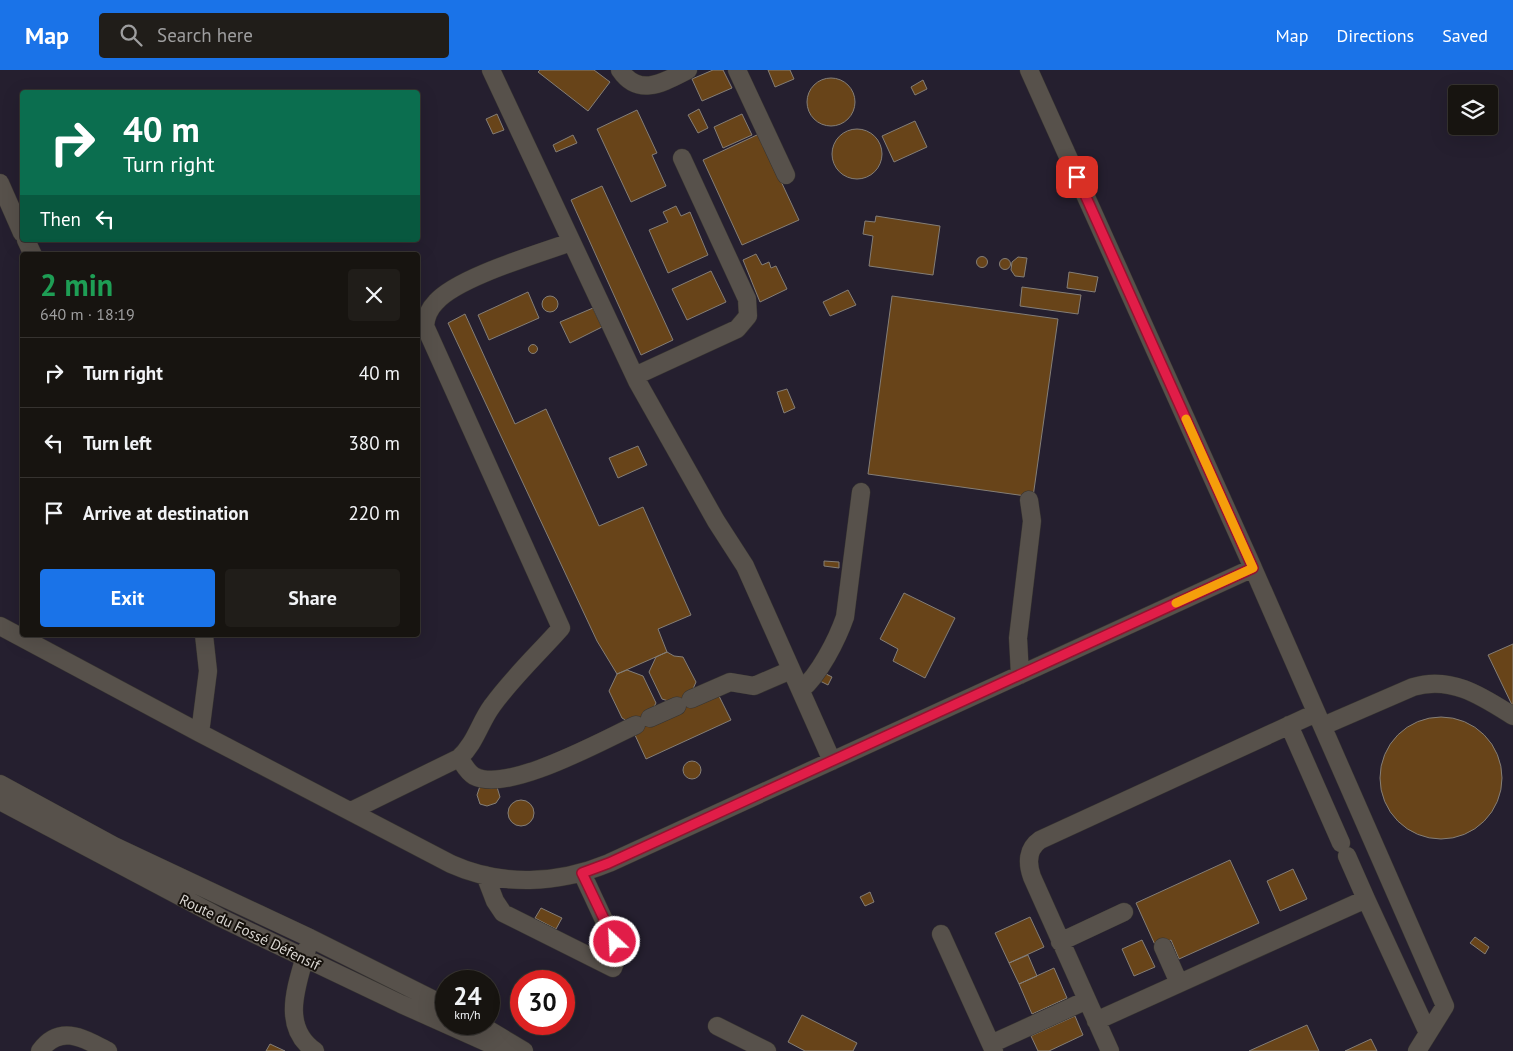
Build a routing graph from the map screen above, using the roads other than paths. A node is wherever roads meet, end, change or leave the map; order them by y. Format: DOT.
graph roads {
  1 [pos="490,70"];
  2 [pos="620,70"];
  3 [pos="688,70"];
  4 [pos="737,70"];
  5 [pos="1029,70"];
  6 [pos="682,158"];
  7 [pos="786,175"];
  8 [pos="0,183"];
  9 [pos="20,228"];
  10 [pos="571,242"];
  11 [pos="635,376"];
  12 [pos="861,492"];
  13 [pos="1029,500"];
  14 [pos="1253,568"];
  15 [pos="0,626"];
  16 [pos="20,637"];
  17 [pos="21,637"];
  18 [pos="204,637"];
  19 [pos="791,670"];
  20 [pos="1020,675"];
  21 [pos="801,690"];
  22 [pos="1513,716"];
  23 [pos="1320,719"];
  24 [pos="1288,725"];
  25 [pos="200,733"];
  26 [pos="460,758"];
  27 [pos="832,761"];
  28 [pos="0,784"];
  29 [pos="0,800"];
  30 [pos="351,811"];
  31 [pos="582,873"];
  32 [pos="485,875"];
  33 [pos="1366,899"];
  34 [pos="1124,912"];
  35 [pos="942,934"];
  36 [pos="310,938"];
  37 [pos="1060,942"];
  38 [pos="1163,947"];
  39 [pos="304,958"];
  40 [pos="1180,983"];
  41 [pos="435,1000"];
  42 [pos="1087,1000"];
  43 [pos="1096,1021"];
  44 [pos="717,1026"];
  45 [pos="1428,1033"];
  46 [pos="497,1035"];
  47 [pos="992,1048"];
  48 [pos="40,1051"];
  49 [pos="108,1051"];
  50 [pos="315,1051"];
  51 [pos="506,1051"];
  52 [pos="524,1051"];
  53 [pos="767,1051"];
  54 [pos="1110,1051"];
  55 [pos="1417,1051"];
  1 -- 10 [label="street"];
  2 -- 3 [label="street"];
  4 -- 7 [label="street"];
  5 -- 14 [label="street"];
  6 -- 11 [label="street"];
  8 -- 9 [label="street"];
  10 -- 11 [label="street"];
  10 -- 26 [label="street"];
  11 -- 19 [label="street"];
  12 -- 21 [label="street"];
  13 -- 20 [label="street"];
  14 -- 20 [label="street"];
  14 -- 23 [label="street"];
  15 -- 16 [label="street"];
  17 -- 25 [label="street"];
  18 -- 25 [label="street"];
  19 -- 21 [label="street"];
  19 -- 26 [label="street"];
  20 -- 27 [label="street"];
  21 -- 27 [label="street"];
  22 -- 23 [label="street"];
  23 -- 24 [label="street"];
  23 -- 45 [label="street"];
  24 -- 33 [label="street"];
  24 -- 37 [label="street"];
  25 -- 30 [label="street"];
  26 -- 30 [label="street"];
  27 -- 31 [label="street"];
  28 -- 36 [label="street, Route du Fossé Défensif"];
  29 -- 39 [label="street, Route du Fossé Défensif"];
  30 -- 32 [label="street"];
  31 -- 32 [label="street"];
  31 -- 32 [label="street"];
  33 -- 40 [label="street"];
  33 -- 45 [label="street"];
  34 -- 37 [label="street"];
  35 -- 47 [label="street"];
  36 -- 39 [label="street"];
  36 -- 41 [label="street, Route du Fossé Défensif"];
  37 -- 42 [label="street"];
  38 -- 40 [label="street"];
  39 -- 50 [label="street"];
  39 -- 51 [label="street, Route du Fossé Défensif"];
  40 -- 43 [label="street"];
  42 -- 43 [label="street"];
  42 -- 47 [label="street"];
  43 -- 54 [label="street"];
  44 -- 53 [label="street"];
  45 -- 55 [label="street"];
  46 -- 52 [label="street"];
  48 -- 49 [label="street"];
}
